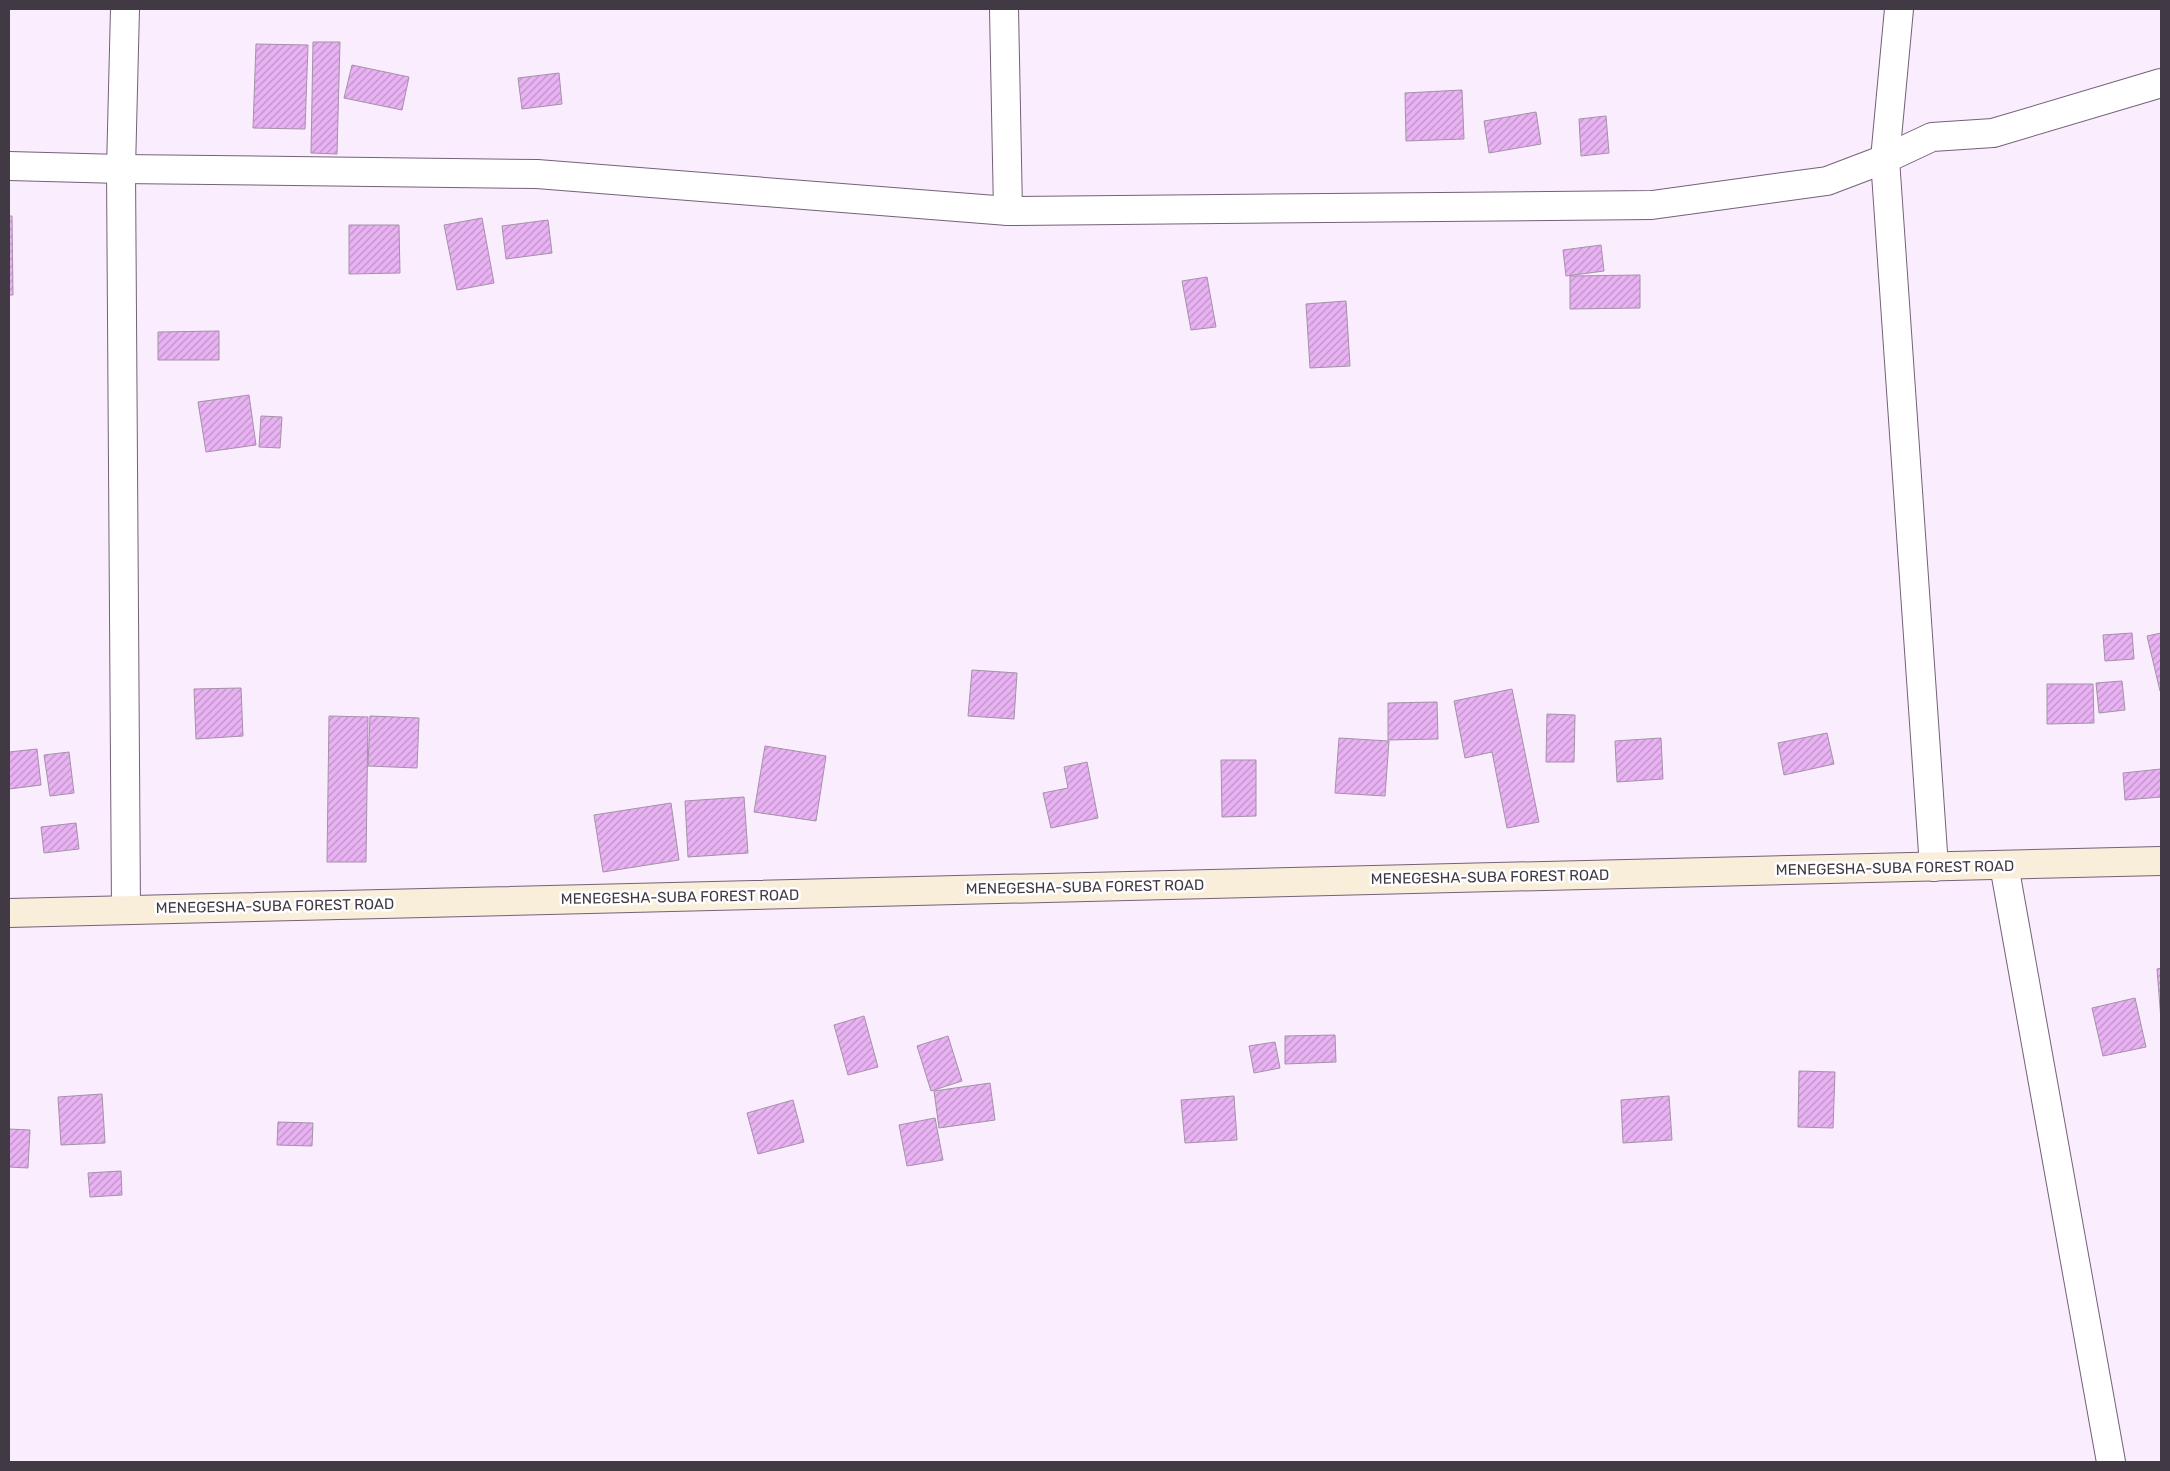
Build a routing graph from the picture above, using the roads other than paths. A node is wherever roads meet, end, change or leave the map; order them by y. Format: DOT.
graph roads {
  1 [pos="125,9"];
  2 [pos="1004,9"];
  3 [pos="1899,9"];
  4 [pos="2161,83"];
  5 [pos="1885,159"];
  6 [pos="9,166"];
  7 [pos="121,169"];
  8 [pos="1008,212"];
  9 [pos="2161,861"];
  10 [pos="2004,865"];
  11 [pos="1934,867"];
  12 [pos="126,910"];
  13 [pos="9,913"];
  14 [pos="2111,1462"];
  1 -- 7 [label="street"];
  2 -- 8 [label="street"];
  3 -- 5 [label="street"];
  4 -- 5 [label="street"];
  5 -- 8 [label="street"];
  5 -- 11 [label="street"];
  6 -- 7 [label="street"];
  7 -- 8 [label="street"];
  7 -- 12 [label="street"];
  9 -- 10 [label="street, MENEGESHA-SUBA FOREST ROAD"];
  10 -- 11 [label="street, MENEGESHA-SUBA FOREST ROAD"];
  10 -- 14 [label="street"];
  11 -- 12 [label="street, MENEGESHA-SUBA FOREST ROAD"];
  12 -- 13 [label="street, MENEGESHA-SUBA FOREST ROAD"];
}
